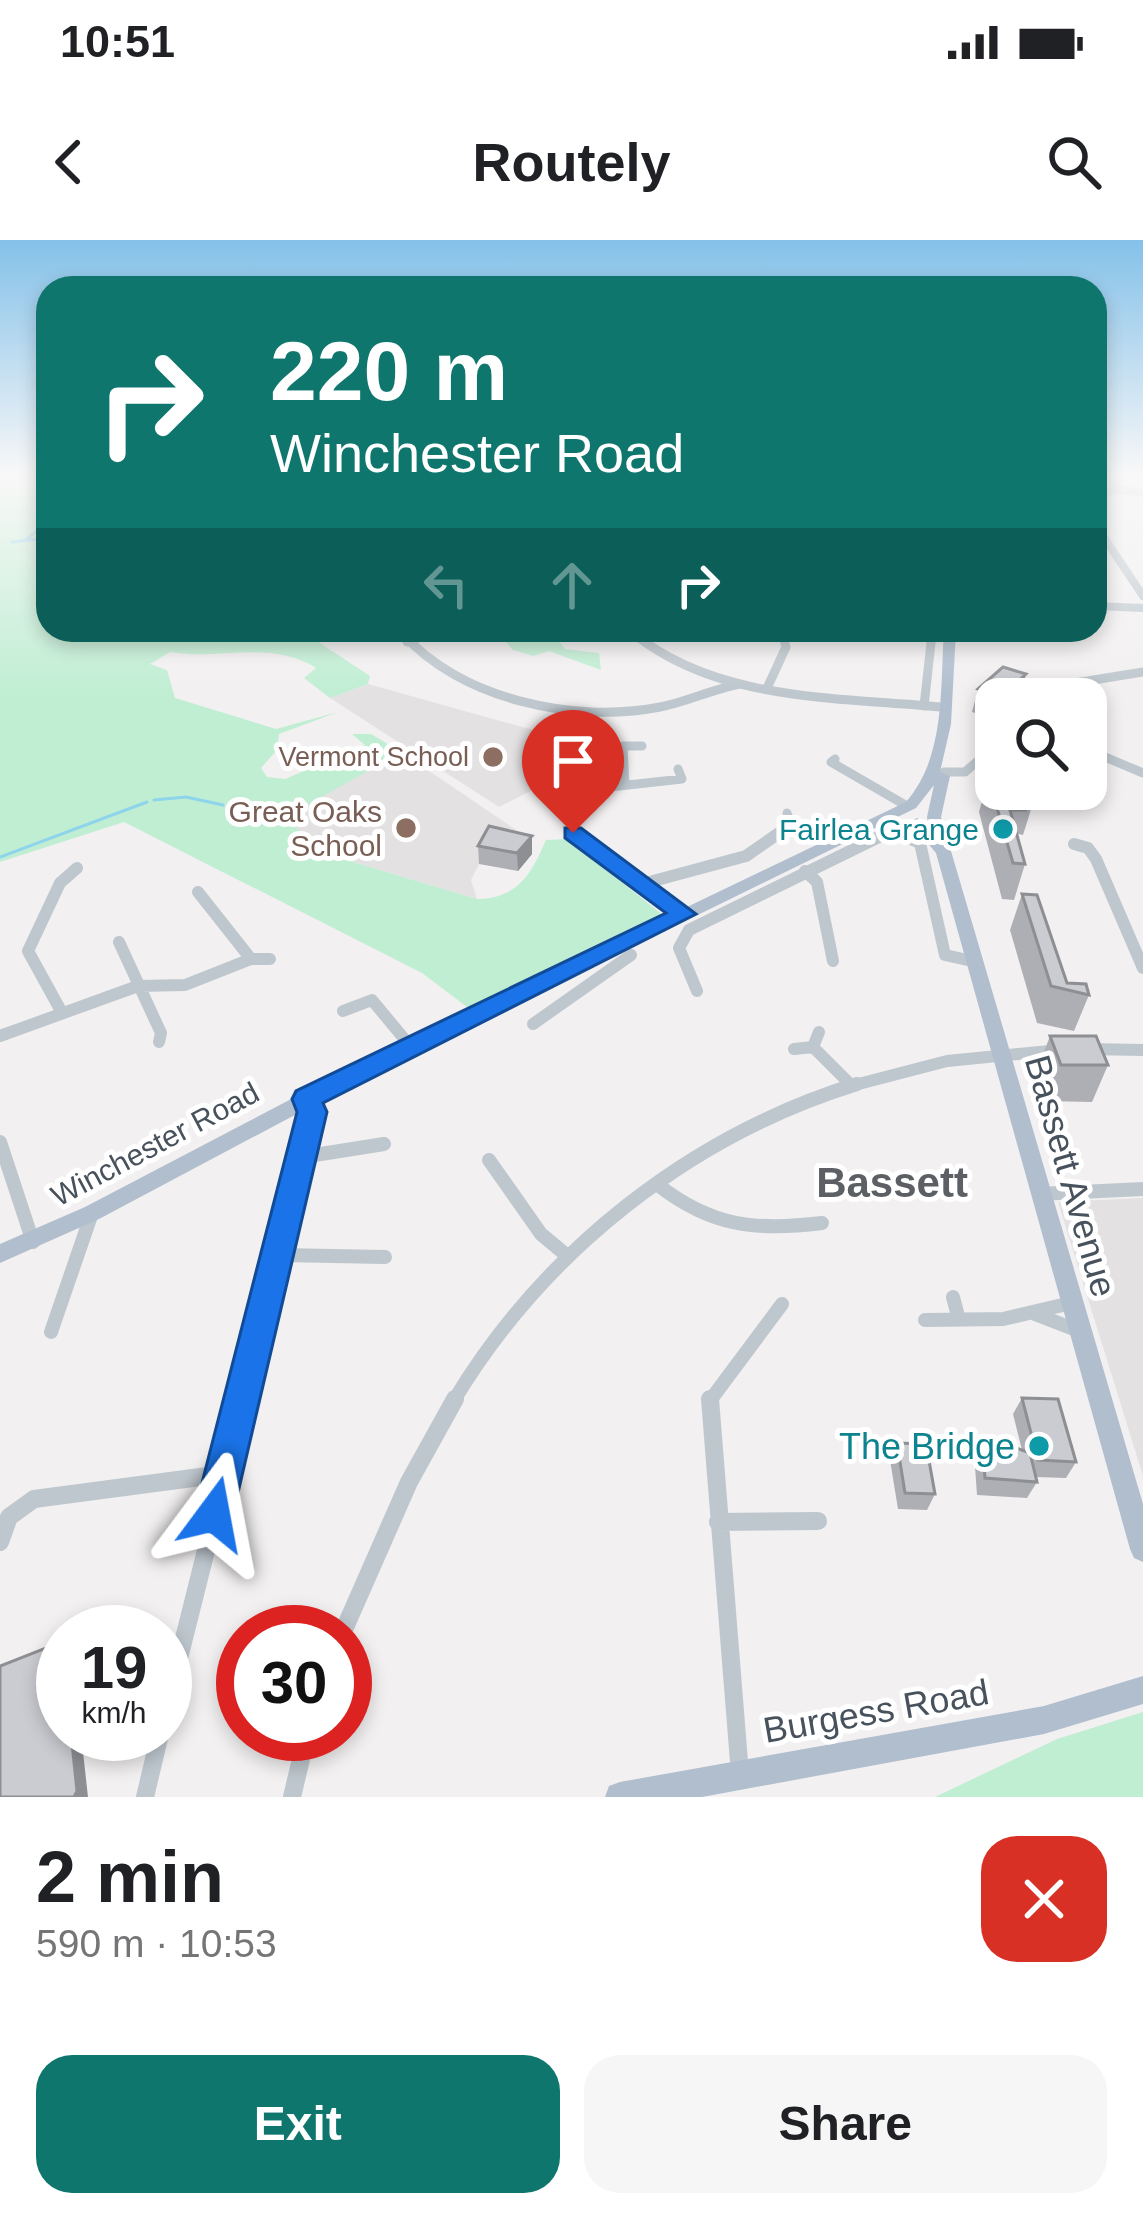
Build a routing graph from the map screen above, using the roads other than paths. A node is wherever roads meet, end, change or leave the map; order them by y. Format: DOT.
graph roads {
  1 [pos="1115,548"];
  2 [pos="1130,575"];
  3 [pos="1143,578"];
  4 [pos="1143,596"];
  5 [pos="1107,606"];
  6 [pos="1143,608"];
  7 [pos="407,642"];
  8 [pos="645,642"];
  9 [pos="785,642"];
  10 [pos="931,642"];
  11 [pos="949,642"];
  12 [pos="1143,671"];
  13 [pos="1100,678"];
  14 [pos="740,684"];
  15 [pos="768,686"];
  16 [pos="923,706"];
  17 [pos="942,707"];
  18 [pos="642,746"];
  19 [pos="940,748"];
  20 [pos="1107,759"];
  21 [pos="830,762"];
  22 [pos="975,764"];
  23 [pos="678,769"];
  24 [pos="944,772"];
  25 [pos="1140,774"];
  26 [pos="625,785"];
  27 [pos="787,813"];
  28 [pos="909,816"];
  29 [pos="935,816"];
  30 [pos="1075,844"];
  31 [pos="944,854"];
  32 [pos="77,868"];
  33 [pos="805,871"];
  34 [pos="642,884"];
  35 [pos="197,892"];
  36 [pos="733,900"];
  37 [pos="684,914"];
  38 [pos="119,942"];
  39 [pos="251,959"];
  40 [pos="270,959"];
  41 [pos="628,961"];
  42 [pos="832,961"];
  43 [pos="972,961"];
  44 [pos="1143,968"];
  45 [pos="138,986"];
  46 [pos="698,991"];
  47 [pos="524,993"];
  48 [pos="61,1010"];
  49 [pos="344,1011"];
  50 [pos="546,1015"];
  51 [pos="533,1024"];
  52 [pos="819,1032"];
  53 [pos="0,1036"];
  54 [pos="159,1042"];
  55 [pos="813,1047"];
  56 [pos="411,1048"];
  57 [pos="794,1048"];
  58 [pos="1143,1050"];
  59 [pos="998,1051"];
  60 [pos="850,1085"];
  61 [pos="307,1099"];
  62 [pos="0,1142"];
  63 [pos="385,1144"];
  64 [pos="302,1157"];
  65 [pos="489,1160"];
  66 [pos="658,1185"];
  67 [pos="1143,1189"];
  68 [pos="1040,1194"];
  69 [pos="92,1213"];
  70 [pos="822,1223"];
  71 [pos="33,1241"];
  72 [pos="0,1254"];
  73 [pos="565,1254"];
  74 [pos="281,1255"];
  75 [pos="375,1261"];
  76 [pos="953,1297"];
  77 [pos="1071,1303"];
  78 [pos="782,1304"];
  79 [pos="1031,1313"];
  80 [pos="925,1320"];
  81 [pos="959,1320"];
  82 [pos="1079,1331"];
  83 [pos="51,1332"];
  84 [pos="223,1474"];
  85 [pos="818,1521"];
  86 [pos="718,1522"];
  87 [pos="0,1542"];
  88 [pos="1143,1549"];
  89 [pos="191,1605"];
  90 [pos="354,1605"];
  91 [pos="1137,1697"];
  92 [pos="154,1761"];
  93 [pos="301,1761"];
  94 [pos="740,1775"];
  95 [pos="145,1797"];
  96 [pos="292,1797"];
  97 [pos="620,1797"];
  1 -- 2 [label="street"];
  2 -- 3 [label="street"];
  2 -- 4 [label="street"];
  5 -- 6 [label="street"];
  7 -- 14 [label="street"];
  8 -- 14 [label="street"];
  9 -- 15 [label="street"];
  10 -- 16 [label="street"];
  11 -- 17 [label="main road, Bassett Avenue"];
  12 -- 13 [label="street"];
  14 -- 15 [label="street"];
  15 -- 16 [label="street"];
  16 -- 17 [label="street"];
  17 -- 19 [label="main road, Bassett Avenue"];
  18 -- 26 [label="street"];
  19 -- 24 [label="main road, Bassett Avenue"];
  19 -- 28 [label="main road, Bassett Avenue"];
  20 -- 25 [label="street"];
  21 -- 28 [label="street"];
  22 -- 24 [label="street"];
  23 -- 26 [label="street"];
  24 -- 29 [label="main road, Bassett Avenue"];
  26 -- 34 [label="street"];
  27 -- 34 [label="street"];
  28 -- 29 [label="main road"];
  28 -- 31 [label="main road, Bassett Avenue"];
  28 -- 33 [label="street, Winchester Road"];
  28 -- 36 [label="main road, Winchester Road"];
  28 -- 43 [label="street, Bassett Avenue"];
  29 -- 31 [label="main road, Bassett Avenue"];
  30 -- 44 [label="street"];
  31 -- 43 [label="main road, Bassett Avenue"];
  32 -- 48 [label="street"];
  33 -- 36 [label="street, Winchester Road"];
  33 -- 42 [label="street"];
  34 -- 37 [label="street"];
  35 -- 39 [label="street"];
  36 -- 37 [label="main road, Winchester Road"];
  36 -- 46 [label="street, Winchester Road"];
  37 -- 47 [label="main road, Winchester Road"];
  38 -- 45 [label="street"];
  39 -- 40 [label="street"];
  39 -- 45 [label="street"];
  41 -- 50 [label="street"];
  43 -- 59 [label="main road, Bassett Avenue"];
  45 -- 48 [label="street"];
  45 -- 54 [label="street"];
  47 -- 50 [label="street"];
  47 -- 56 [label="main road, Winchester Road"];
  48 -- 53 [label="street"];
  49 -- 56 [label="street"];
  50 -- 51 [label="street"];
  52 -- 55 [label="street"];
  55 -- 57 [label="street"];
  55 -- 60 [label="street"];
  56 -- 61 [label="main road, Winchester Road"];
  58 -- 59 [label="street"];
  59 -- 60 [label="street"];
  59 -- 68 [label="main road, Bassett Avenue"];
  60 -- 66 [label="street"];
  61 -- 64 [label="street"];
  61 -- 69 [label="main road, Winchester Road"];
  62 -- 71 [label="street"];
  63 -- 64 [label="street"];
  64 -- 74 [label="street"];
  65 -- 73 [label="street"];
  66 -- 70 [label="street"];
  66 -- 73 [label="street"];
  67 -- 68 [label="street"];
  68 -- 77 [label="main road, Bassett Avenue"];
  69 -- 71 [label="main road, Winchester Road"];
  69 -- 83 [label="street"];
  71 -- 72 [label="main road, Winchester Road"];
  73 -- 90 [label="street"];
  74 -- 75 [label="street"];
  74 -- 84 [label="street"];
  76 -- 81 [label="street"];
  77 -- 79 [label="street"];
  77 -- 82 [label="main road, Bassett Avenue"];
  78 -- 86 [label="street"];
  79 -- 81 [label="street"];
  79 -- 82 [label="street"];
  80 -- 81 [label="street"];
  82 -- 88 [label="main road, Bassett Avenue"];
  84 -- 87 [label="street"];
  84 -- 89 [label="street"];
  85 -- 86 [label="street"];
  86 -- 94 [label="street"];
  91 -- 94 [label="main road, Burgess Road"];
  92 -- 95 [label="street"];
  93 -- 96 [label="street"];
  94 -- 97 [label="main road, Burgess Road"];
}
